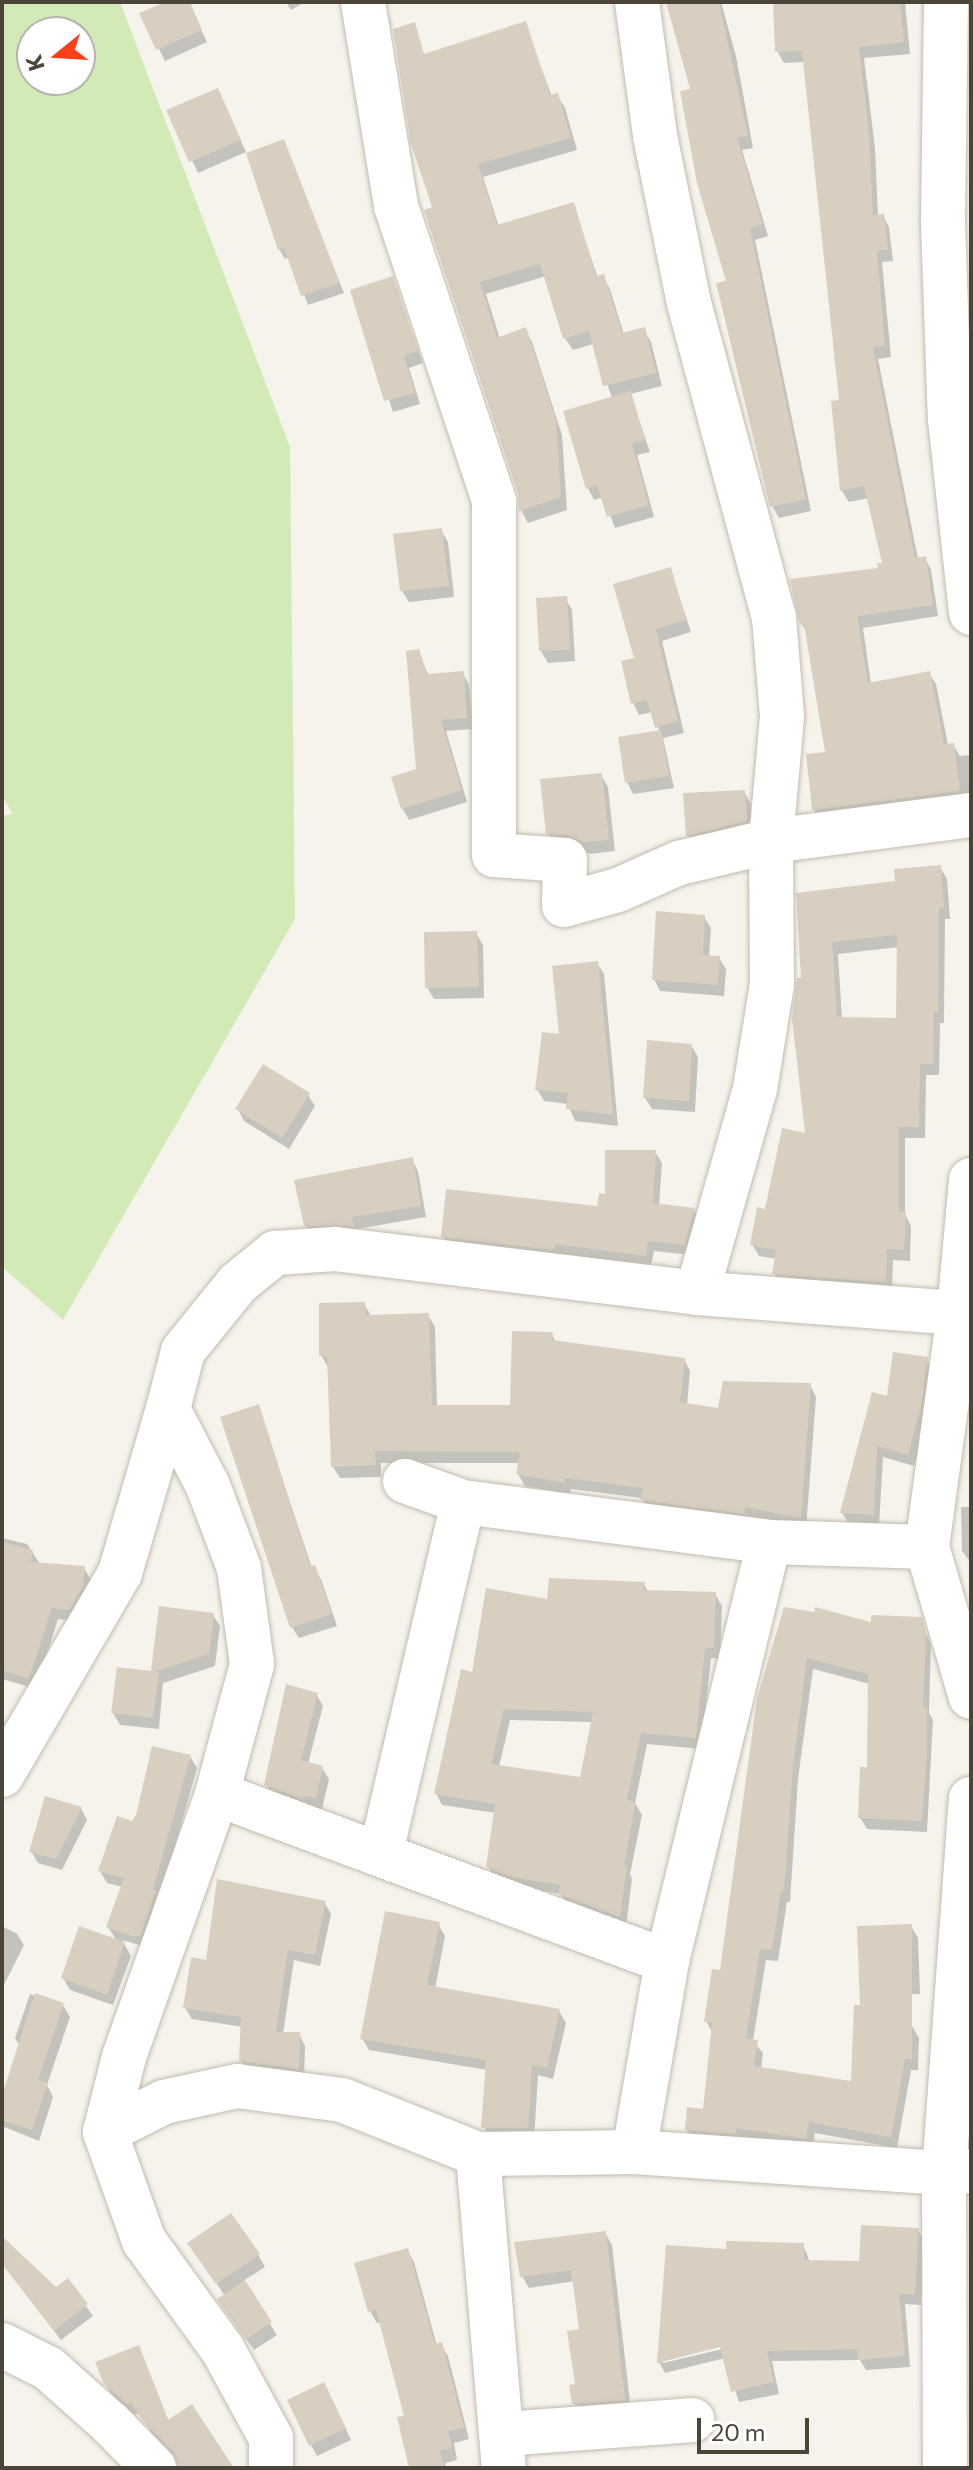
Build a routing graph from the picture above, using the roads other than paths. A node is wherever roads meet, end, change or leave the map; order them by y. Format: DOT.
graph roads {
  1 [pos="363,2"];
  2 [pos="637,2"];
  3 [pos="946,2"];
  4 [pos="971,613"];
  5 [pos="971,815"];
  6 [pos="771,841"];
  7 [pos="971,1180"];
  8 [pos="697,1293"];
  9 [pos="959,1313"];
  10 [pos="168,1409"];
  11 [pos="405,1481"];
  12 [pos="463,1502"];
  13 [pos="769,1542"];
  14 [pos="927,1547"];
  15 [pos="971,1697"];
  16 [pos="2,1775"];
  17 [pos="217,1794"];
  18 [pos="971,1799"];
  19 [pos="381,1852"];
  20 [pos="667,1961"];
  21 [pos="105,2132"];
  22 [pos="634,2152"];
  23 [pos="478,2154"];
  24 [pos="957,2172"];
  25 [pos="2,2345"];
  26 [pos="692,2420"];
  27 [pos="504,2451"];
  28 [pos="154,2468"];
  29 [pos="271,2468"];
  30 [pos="945,2468"];
  1 -- 6 [label="street"];
  2 -- 6 [label="street"];
  3 -- 4 [label="street"];
  5 -- 6 [label="street"];
  6 -- 8 [label="street"];
  7 -- 9 [label="street"];
  8 -- 9 [label="street"];
  8 -- 10 [label="street"];
  9 -- 14 [label="street"];
  10 -- 16 [label="street"];
  10 -- 17 [label="street"];
  11 -- 12 [label="street"];
  12 -- 13 [label="street"];
  12 -- 19 [label="street"];
  13 -- 14 [label="street"];
  13 -- 20 [label="street"];
  14 -- 15 [label="street"];
  17 -- 19 [label="street"];
  17 -- 21 [label="street"];
  18 -- 24 [label="street"];
  19 -- 20 [label="street"];
  20 -- 22 [label="street"];
  21 -- 23 [label="street"];
  21 -- 29 [label="street"];
  22 -- 23 [label="street"];
  22 -- 24 [label="street"];
  23 -- 27 [label="street"];
  24 -- 30 [label="street"];
  25 -- 28 [label="street"];
  26 -- 27 [label="street"];
}
